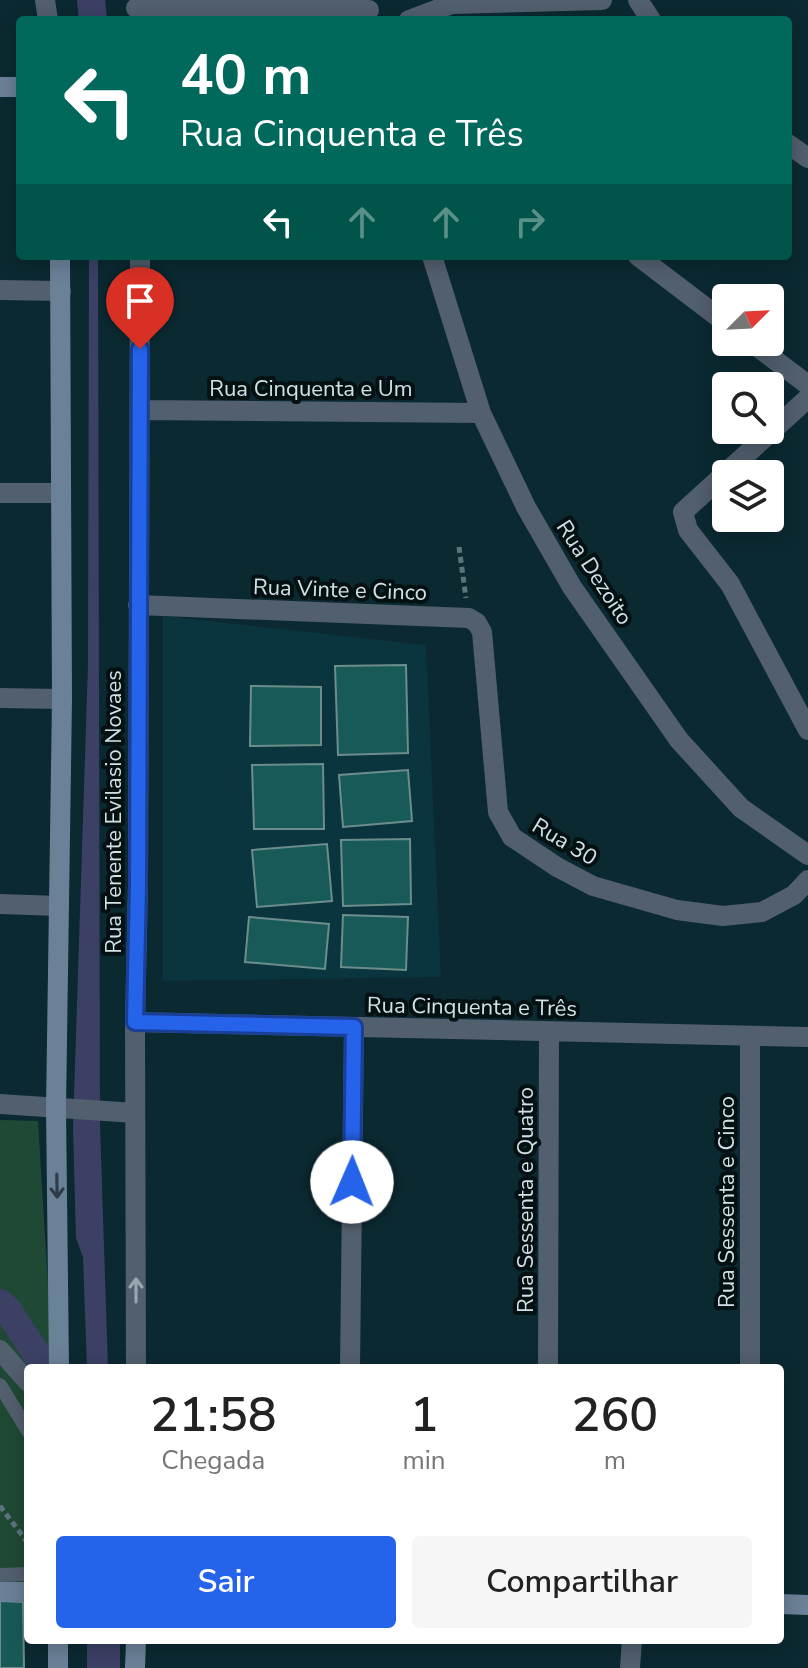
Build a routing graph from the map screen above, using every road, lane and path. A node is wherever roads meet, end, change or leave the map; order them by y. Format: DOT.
graph roads {
  1 [pos="602,0"];
  2 [pos="453,2"];
  3 [pos="137,9"];
  4 [pos="369,10"];
  5 [pos="499,11"];
  6 [pos="419,16"];
  7 [pos="60,260"];
  8 [pos="140,260"];
  9 [pos="433,260"];
  10 [pos="643,260"];
  11 [pos="0,290"];
  12 [pos="61,291"];
  13 [pos="712,312"];
  14 [pos="770,356"];
  15 [pos="808,385"];
  16 [pos="808,398"];
  17 [pos="141,410"];
  18 [pos="481,413"];
  19 [pos="0,493"];
  20 [pos="61,493"];
  21 [pos="459,547"];
  22 [pos="138,605"];
  23 [pos="469,618"];
  24 [pos="0,698"];
  25 [pos="62,699"];
  26 [pos="808,730"];
  27 [pos="808,855"];
  28 [pos="808,880"];
  29 [pos="0,904"];
  30 [pos="59,906"];
  31 [pos="135,1022"];
  32 [pos="354,1027"];
  33 [pos="549,1032"];
  34 [pos="750,1036"];
  35 [pos="808,1037"];
  36 [pos="0,1104"];
  37 [pos="62,1108"];
  38 [pos="135,1113"];
  39 [pos="0,1350"];
  40 [pos="59,1364"];
  41 [pos="136,1364"];
  42 [pos="350,1364"];
  43 [pos="548,1364"];
  44 [pos="750,1364"];
  45 [pos="24,1377"];
  46 [pos="0,1385"];
  47 [pos="24,1424"];
  48 [pos="0,1506"];
  49 [pos="24,1538"];
  50 [pos="24,1574"];
  51 [pos="0,1575"];
  52 [pos="0,1592"];
  53 [pos="24,1592"];
  54 [pos="784,1604"];
  55 [pos="808,1605"];
  56 [pos="58,1644"];
  57 [pos="136,1644"];
  58 [pos="632,1644"];
  59 [pos="58,1668"];
  60 [pos="135,1668"];
  61 [pos="630,1668"];
  1 -- 5 [label="street"];
  2 -- 5 [label="street"];
  2 -- 6 [label="street"];
  3 -- 4 [label="street"];
  7 -- 12 [label="street"];
  8 -- 17 [label="street, Rua Tenente Evilasio Novaes"];
  9 -- 18 [label="street, Rua Dezoito"];
  10 -- 13 [label="street"];
  11 -- 12 [label="street"];
  12 -- 20 [label="street"];
  14 -- 15 [label="street"];
  16 -- 26 [label="street"];
  17 -- 18 [label="street, Rua Cinquenta e Um"];
  17 -- 22 [label="street, Rua Tenente Evilasio Novaes"];
  18 -- 27 [label="street, Rua Dezoito"];
  19 -- 20 [label="street"];
  20 -- 25 [label="street"];
  21 -- 23 [label="path"];
  22 -- 23 [label="street, Rua Vinte e Cinco"];
  22 -- 31 [label="street, Rua Tenente Evilasio Novaes"];
  23 -- 28 [label="street, Rua 30"];
  24 -- 25 [label="street"];
  25 -- 30 [label="street"];
  29 -- 30 [label="street"];
  30 -- 37 [label="street"];
  31 -- 32 [label="street, Rua Cinquenta e Três"];
  31 -- 38 [label="street, Rua Tenente Evilasio Novaes"];
  32 -- 33 [label="street, Rua Cinquenta e Três"];
  32 -- 42 [label="street"];
  33 -- 34 [label="street, Rua Cinquenta e Três"];
  33 -- 43 [label="street, Rua Sessenta e Quatro"];
  34 -- 35 [label="street, Rua Cinquenta e Três"];
  34 -- 44 [label="street, Rua Sessenta e Cinco"];
  36 -- 37 [label="street"];
  37 -- 38 [label="street"];
  37 -- 40 [label="street, one-way"];
  41 -- 38 [label="street, Rua Tenente Evilasio Novaes, one-way"];
  39 -- 45 [label="street"];
  46 -- 47 [label="lane"];
  48 -- 49 [label="path"];
  50 -- 51 [label="lane"];
  52 -- 53 [label="street"];
  54 -- 55 [label="street"];
  56 -- 59 [label="street"];
  57 -- 60 [label="street"];
  58 -- 61 [label="street"];
}
